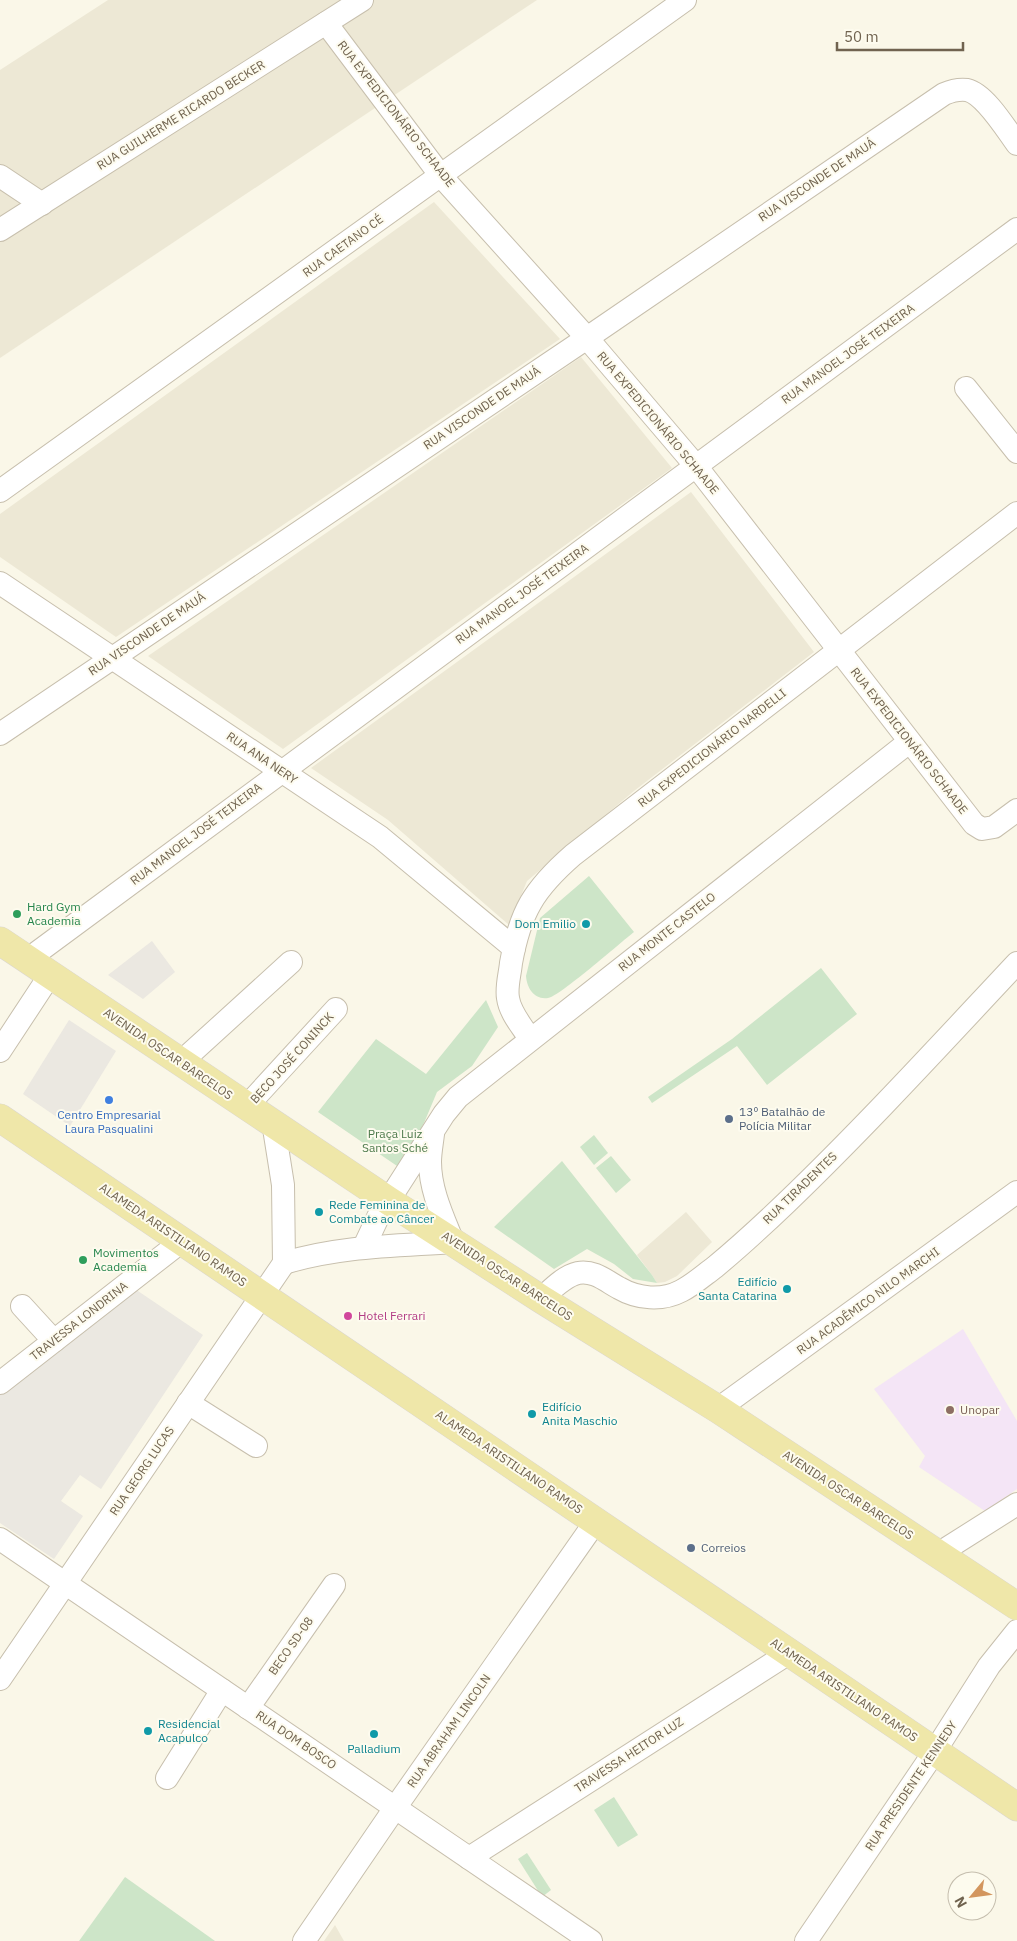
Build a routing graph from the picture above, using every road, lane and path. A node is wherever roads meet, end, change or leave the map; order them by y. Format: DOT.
graph roads {
  1 [pos="362,0"];
  2 [pos="685,0"];
  3 [pos="326,23"];
  4 [pos="1017,144"];
  5 [pos="0,176"];
  6 [pos="441,176"];
  7 [pos="42,204"];
  8 [pos="1017,229"];
  9 [pos="0,230"];
  10 [pos="587,338"];
  11 [pos="966,388"];
  12 [pos="1017,452"];
  13 [pos="696,466"];
  14 [pos="0,491"];
  15 [pos="1017,513"];
  16 [pos="0,583"];
  17 [pos="839,650"];
  18 [pos="112,658"];
  19 [pos="0,734"];
  20 [pos="909,742"];
  21 [pos="281,771"];
  22 [pos="1017,810"];
  23 [pos="0,942"];
  24 [pos="514,948"];
  25 [pos="27,960"];
  26 [pos="291,962"];
  27 [pos="1017,963"];
  28 [pos="50,975"];
  29 [pos="336,1009"];
  30 [pos="530,1039"];
  31 [pos="0,1051"];
  32 [pos="181,1062"];
  33 [pos="247,1106"];
  34 [pos="0,1118"];
  35 [pos="273,1122"];
  36 [pos="434,1131"];
  37 [pos="1017,1192"];
  38 [pos="389,1200"];
  39 [pos="182,1241"];
  40 [pos="453,1242"];
  41 [pos="364,1247"];
  42 [pos="284,1263"];
  43 [pos="262,1295"];
  44 [pos="541,1299"];
  45 [pos="22,1306"];
  46 [pos="54,1341"];
  47 [pos="0,1383"];
  48 [pos="188,1402"];
  49 [pos="718,1410"];
  50 [pos="256,1446"];
  51 [pos="1017,1504"];
  52 [pos="596,1522"];
  53 [pos="0,1539"];
  54 [pos="938,1554"];
  55 [pos="65,1584"];
  56 [pos="334,1584"];
  57 [pos="1017,1606"];
  58 [pos="1017,1631"];
  59 [pos="789,1653"];
  60 [pos="0,1679"];
  61 [pos="222,1690"];
  62 [pos="248,1708"];
  63 [pos="935,1751"];
  64 [pos="167,1778"];
  65 [pos="1017,1807"];
  66 [pos="395,1808"];
  67 [pos="469,1858"];
  68 [pos="304,1941"];
  69 [pos="591,1941"];
  70 [pos="806,1941"];
  1 -- 3 [label="street, RUA GUILHERME RICARDO BECKER"];
  2 -- 6 [label="street, RUA CAETANO CÉ"];
  3 -- 6 [label="street, RUA EXPEDICIONÁRIO SCHAADE"];
  3 -- 7 [label="street, RUA GUILHERME RICARDO BECKER"];
  4 -- 10 [label="street, RUA VISCONDE DE MAUÁ"];
  5 -- 7 [label="street"];
  6 -- 10 [label="street, RUA EXPEDICIONÁRIO SCHAADE"];
  6 -- 14 [label="street, RUA CAETANO CÉ"];
  7 -- 9 [label="street, RUA GUILHERME RICARDO BECKER"];
  8 -- 13 [label="street, RUA MANOEL JOSÉ TEIXEIRA"];
  10 -- 13 [label="street, RUA EXPEDICIONÁRIO SCHAADE"];
  10 -- 18 [label="street, RUA VISCONDE DE MAUÁ"];
  11 -- 12 [label="street"];
  13 -- 17 [label="street, RUA EXPEDICIONÁRIO SCHAADE"];
  13 -- 21 [label="street, RUA MANOEL JOSÉ TEIXEIRA"];
  15 -- 17 [label="street, RUA EXPEDICIONÁRIO NARDELLI"];
  16 -- 18 [label="street, RUA ANA NERY"];
  17 -- 20 [label="street, RUA EXPEDICIONÁRIO SCHAADE"];
  17 -- 24 [label="street, RUA EXPEDICIONÁRIO NARDELLI"];
  18 -- 19 [label="street, RUA VISCONDE DE MAUÁ"];
  18 -- 21 [label="street, RUA ANA NERY"];
  20 -- 22 [label="street, RUA EXPEDICIONÁRIO SCHAADE"];
  20 -- 30 [label="street, RUA MONTE CASTELO"];
  21 -- 24 [label="street, RUA ANA NERY"];
  21 -- 25 [label="street, RUA MANOEL JOSÉ TEIXEIRA"];
  23 -- 25 [label="main road, AVENIDA OSCAR BARCELOS"];
  24 -- 30 [label="street, RUA EXPEDICIONÁRIO NARDELLI"];
  25 -- 28 [label="main road, AVENIDA OSCAR BARCELOS"];
  26 -- 32 [label="street"];
  27 -- 44 [label="street, RUA TIRADENTES"];
  28 -- 31 [label="street"];
  28 -- 32 [label="main road, AVENIDA OSCAR BARCELOS"];
  29 -- 33 [label="street, BECO JOSÉ CONINCK"];
  30 -- 36 [label="street, RUA MONTE CASTELO"];
  32 -- 33 [label="main road, AVENIDA OSCAR BARCELOS"];
  33 -- 35 [label="main road, AVENIDA OSCAR BARCELOS"];
  34 -- 39 [label="main road, ALAMEDA ARISTILIANO RAMOS"];
  35 -- 38 [label="main road, AVENIDA OSCAR BARCELOS"];
  35 -- 42 [label="street"];
  36 -- 38 [label="street, RUA MONTE CASTELO"];
  36 -- 40 [label="street, RUA MONTE CASTELO"];
  37 -- 49 [label="street, RUA ACADÊMICO NILO MARCHI"];
  38 -- 40 [label="main road, AVENIDA OSCAR BARCELOS"];
  38 -- 41 [label="street, RUA MONTE CASTELO"];
  39 -- 43 [label="main road, ALAMEDA ARISTILIANO RAMOS"];
  39 -- 46 [label="street, TRAVESSA LONDRINA"];
  40 -- 41 [label="street"];
  40 -- 44 [label="main road, AVENIDA OSCAR BARCELOS"];
  41 -- 42 [label="street"];
  42 -- 43 [label="street, RUA GEORG LUCAS"];
  43 -- 48 [label="street, RUA GEORG LUCAS"];
  43 -- 52 [label="main road, ALAMEDA ARISTILIANO RAMOS"];
  44 -- 49 [label="main road, AVENIDA OSCAR BARCELOS"];
  45 -- 46 [label="street"];
  46 -- 47 [label="street, TRAVESSA LONDRINA"];
  48 -- 50 [label="street"];
  48 -- 55 [label="street, RUA GEORG LUCAS"];
  49 -- 54 [label="main road, AVENIDA OSCAR BARCELOS"];
  51 -- 54 [label="street"];
  52 -- 59 [label="main road, ALAMEDA ARISTILIANO RAMOS"];
  52 -- 66 [label="street, RUA ABRAHAM LINCOLN"];
  53 -- 55 [label="street, RUA DOM BOSCO"];
  54 -- 57 [label="main road, AVENIDA OSCAR BARCELOS"];
  55 -- 60 [label="street, RUA GEORG LUCAS"];
  55 -- 61 [label="street, RUA DOM BOSCO"];
  56 -- 62 [label="street, BECO SD-08"];
  58 -- 63 [label="street, RUA PRESIDENTE KENNEDY"];
  59 -- 63 [label="main road, ALAMEDA ARISTILIANO RAMOS"];
  59 -- 67 [label="street, TRAVESSA HEITOR LUZ"];
  61 -- 62 [label="street, RUA DOM BOSCO"];
  61 -- 64 [label="street"];
  62 -- 66 [label="street, RUA DOM BOSCO"];
  63 -- 65 [label="main road, ALAMEDA ARISTILIANO RAMOS"];
  63 -- 70 [label="street, RUA PRESIDENTE KENNEDY"];
  66 -- 67 [label="street, RUA DOM BOSCO"];
  66 -- 68 [label="street, RUA ABRAHAM LINCOLN"];
  67 -- 69 [label="street, RUA DOM BOSCO"];
}
